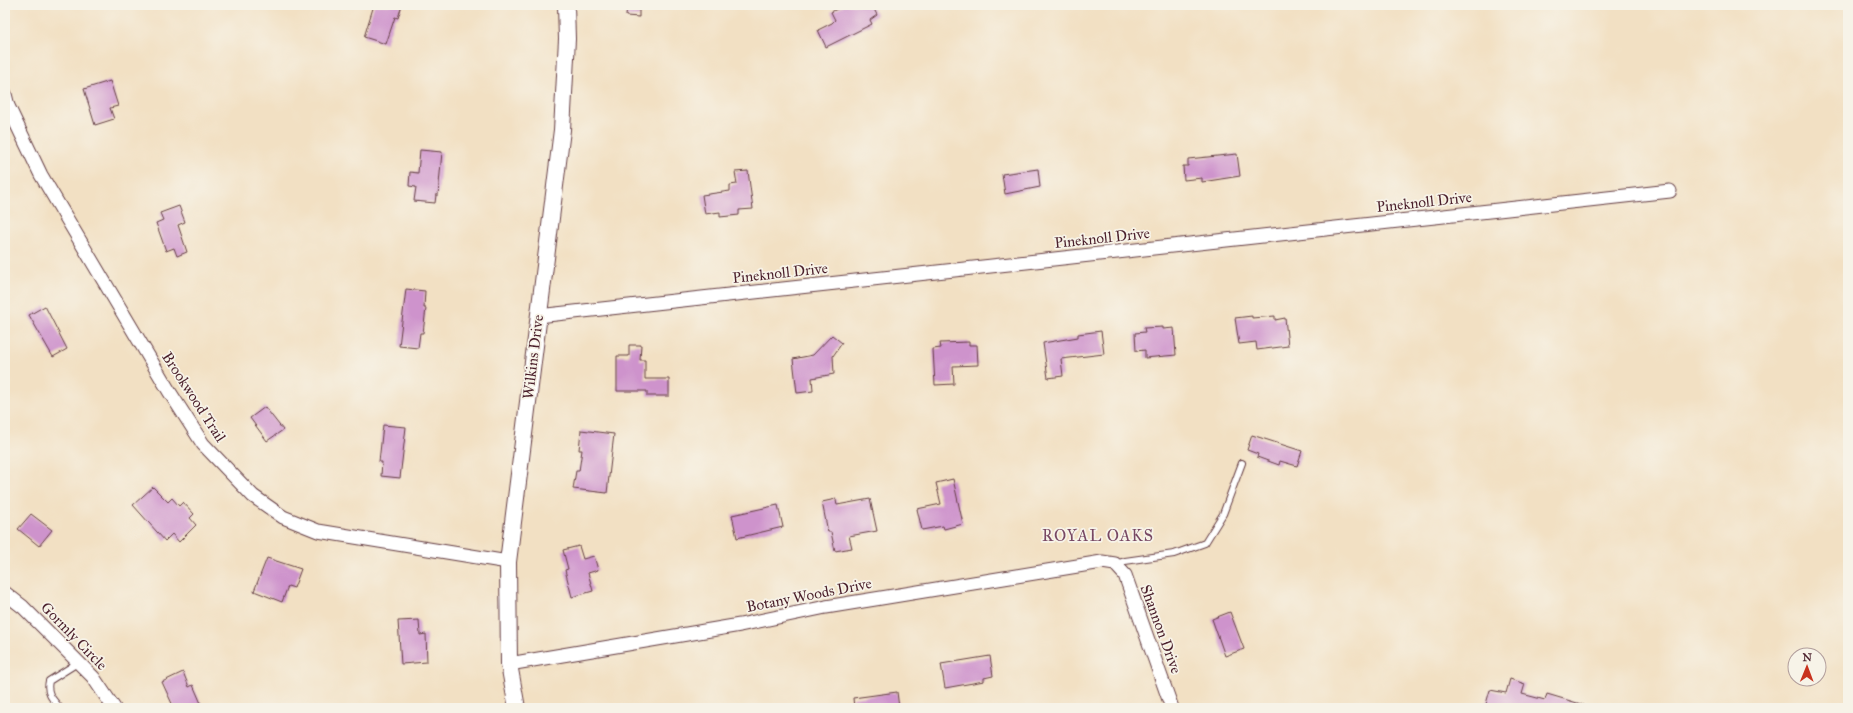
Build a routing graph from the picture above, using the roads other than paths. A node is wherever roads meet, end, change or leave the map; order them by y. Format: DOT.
graph roads {
  1 [pos="566,5"];
  2 [pos="5,94"];
  3 [pos="1670,191"];
  4 [pos="538,316"];
  5 [pos="1242,463"];
  6 [pos="508,562"];
  7 [pos="1115,564"];
  8 [pos="5,593"];
  9 [pos="79,662"];
  10 [pos="509,664"];
  11 [pos="60,708"];
  12 [pos="114,708"];
  13 [pos="517,708"];
  14 [pos="1172,708"];
  1 -- 4 [label="street, Wilkins Drive"];
  2 -- 6 [label="street, Brookwood Trail"];
  3 -- 4 [label="street, Pineknoll Drive"];
  4 -- 6 [label="street, Wilkins Drive"];
  5 -- 7 [label="lane"];
  6 -- 10 [label="street, Wilkins Drive"];
  7 -- 10 [label="street, Botany Woods Drive"];
  7 -- 14 [label="street, Shannon Drive"];
  8 -- 9 [label="street, Gormly Circle"];
  9 -- 11 [label="lane"];
  9 -- 12 [label="street, Gormly Circle"];
  10 -- 13 [label="street, Wilkins Drive"];
}
